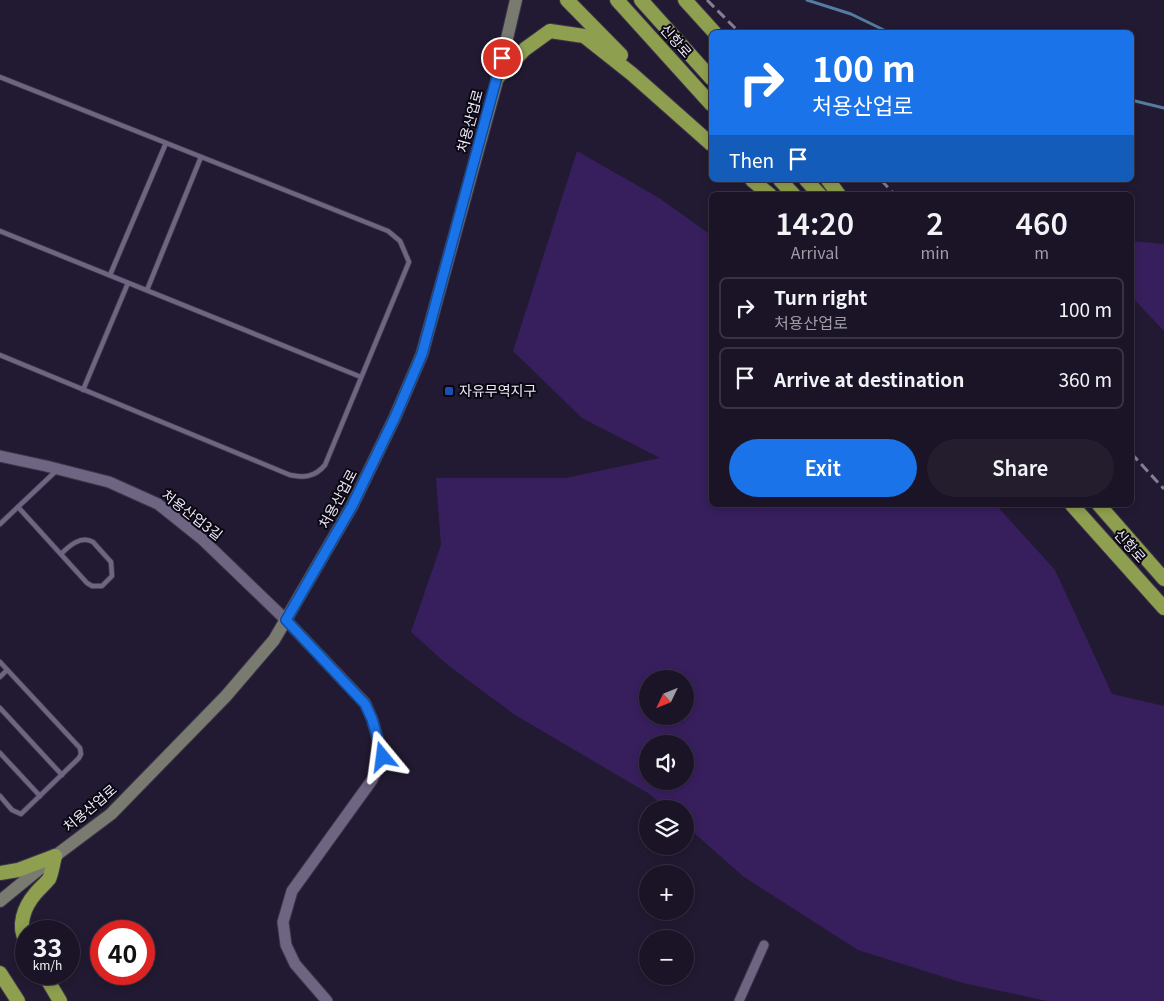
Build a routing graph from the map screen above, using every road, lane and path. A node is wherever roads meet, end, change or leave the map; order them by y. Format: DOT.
graph roads {
  1 [pos="516,0"];
  2 [pos="568,0"];
  3 [pos="618,0"];
  4 [pos="641,0"];
  5 [pos="685,0"];
  6 [pos="712,30"];
  7 [pos="0,76"];
  8 [pos="709,76"];
  9 [pos="498,77"];
  10 [pos="709,102"];
  11 [pos="678,115"];
  12 [pos="709,142"];
  13 [pos="166,143"];
  14 [pos="201,157"];
  15 [pos="754,182"];
  16 [pos="782,182"];
  17 [pos="808,182"];
  18 [pos="766,192"];
  19 [pos="791,192"];
  20 [pos="817,192"];
  21 [pos="0,230"];
  22 [pos="110,275"];
  23 [pos="128,282"];
  24 [pos="147,290"];
  25 [pos="0,356"];
  26 [pos="361,377"];
  27 [pos="84,390"];
  28 [pos="0,456"];
  29 [pos="58,469"];
  30 [pos="18,507"];
  31 [pos="1074,507"];
  32 [pos="1101,507"];
  33 [pos="0,524"];
  34 [pos="61,554"];
  35 [pos="1164,579"];
  36 [pos="1164,608"];
  37 [pos="286,620"];
  38 [pos="0,662"];
  39 [pos="7,670"];
  40 [pos="0,677"];
  41 [pos="0,708"];
  42 [pos="0,753"];
  43 [pos="62,775"];
  44 [pos="0,796"];
  45 [pos="40,796"];
  46 [pos="55,856"];
  47 [pos="0,873"];
  48 [pos="0,901"];
  49 [pos="22,920"];
  50 [pos="764,945"];
  51 [pos="0,973"];
  52 [pos="51,985"];
  53 [pos="18,1001"];
  54 [pos="60,1001"];
  55 [pos="326,1001"];
  56 [pos="739,1001"];
  1 -- 9 [label="main road, 처용산업로"];
  2 -- 11 [label="highway"];
  3 -- 10 [label="highway, 신항로"];
  4 -- 8 [label="highway, 신항로"];
  5 -- 6 [label="highway"];
  7 -- 13 [label="lane"];
  9 -- 11 [label="highway"];
  9 -- 37 [label="main road, 처용산업로"];
  11 -- 12 [label="highway"];
  13 -- 14 [label="lane"];
  13 -- 22 [label="lane"];
  14 -- 24 [label="lane"];
  14 -- 26 [label="lane"];
  15 -- 18 [label="highway"];
  16 -- 19 [label="highway"];
  17 -- 20 [label="highway"];
  21 -- 22 [label="lane"];
  22 -- 23 [label="lane"];
  23 -- 24 [label="lane"];
  23 -- 27 [label="lane"];
  24 -- 26 [label="lane"];
  25 -- 27 [label="lane"];
  26 -- 27 [label="lane"];
  28 -- 29 [label="street, 처용산업3길"];
  29 -- 30 [label="lane"];
  29 -- 37 [label="street, 처용산업3길"];
  30 -- 33 [label="lane"];
  30 -- 34 [label="lane"];
  31 -- 36 [label="highway, 신항로"];
  32 -- 35 [label="highway, 신항로"];
  34 -- 34 [label="lane"];
  37 -- 46 [label="main road, 처용산업로"];
  37 -- 55 [label="street, 처용산업3길"];
  38 -- 39 [label="lane"];
  39 -- 40 [label="lane"];
  39 -- 43 [label="lane"];
  41 -- 43 [label="lane"];
  42 -- 45 [label="lane"];
  43 -- 45 [label="lane"];
  44 -- 45 [label="lane"];
  46 -- 47 [label="highway"];
  46 -- 48 [label="main road, 처용산업로"];
  46 -- 49 [label="highway"];
  50 -- 56 [label="street"];
  51 -- 53 [label="highway"];
  52 -- 54 [label="highway"];
}
